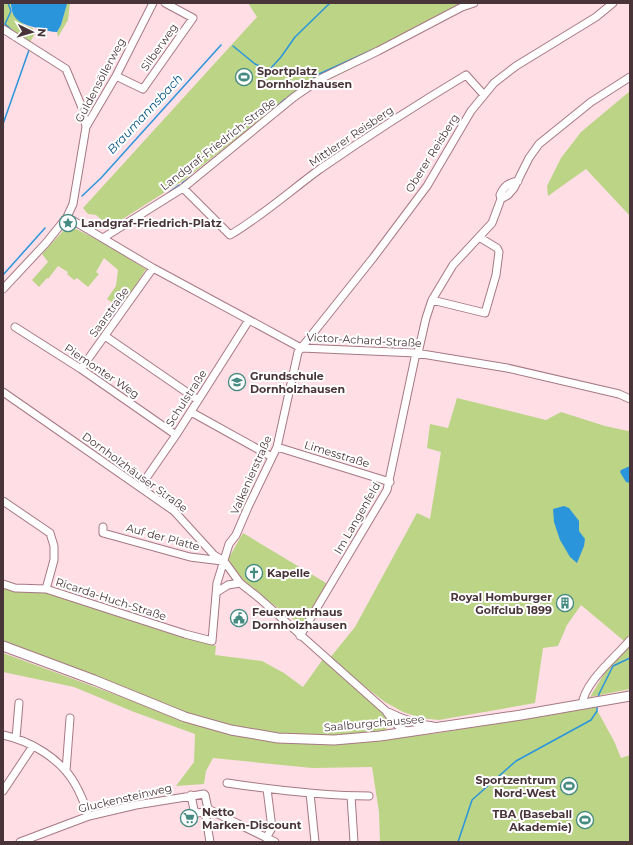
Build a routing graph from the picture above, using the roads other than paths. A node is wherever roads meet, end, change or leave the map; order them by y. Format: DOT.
graph roads {
  1 [pos="152,3"];
  2 [pos="165,3"];
  3 [pos="474,3"];
  4 [pos="613,3"];
  5 [pos="3,29"];
  6 [pos="116,76"];
  7 [pos="630,77"];
  8 [pos="484,95"];
  9 [pos="86,127"];
  10 [pos="183,188"];
  11 [pos="67,217"];
  12 [pos="479,237"];
  13 [pos="103,238"];
  14 [pos="153,268"];
  15 [pos="3,289"];
  16 [pos="432,300"];
  17 [pos="249,320"];
  18 [pos="15,327"];
  19 [pos="105,336"];
  20 [pos="301,348"];
  21 [pos="417,353"];
  22 [pos="81,369"];
  23 [pos="3,392"];
  24 [pos="630,399"];
  25 [pos="198,400"];
  26 [pos="191,412"];
  27 [pos="176,435"];
  28 [pos="277,447"];
  29 [pos="272,457"];
  30 [pos="390,482"];
  31 [pos="140,487"];
  32 [pos="3,501"];
  33 [pos="103,527"];
  34 [pos="224,561"];
  35 [pos="240,583"];
  36 [pos="3,584"];
  37 [pos="46,589"];
  38 [pos="217,592"];
  39 [pos="300,636"];
  40 [pos="630,640"];
  41 [pos="212,641"];
  42 [pos="3,646"];
  43 [pos="630,696"];
  44 [pos="18,703"];
  45 [pos="582,705"];
  46 [pos="386,711"];
  47 [pos="70,718"];
  48 [pos="391,719"];
  49 [pos="449,727"];
  50 [pos="412,732"];
  51 [pos="3,735"];
  52 [pos="380,736"];
  53 [pos="16,738"];
  54 [pos="33,746"];
  55 [pos="66,771"];
  56 [pos="227,783"];
  57 [pos="267,789"];
  58 [pos="3,791"];
  59 [pos="310,793"];
  60 [pos="191,795"];
  61 [pos="351,796"];
  62 [pos="368,796"];
  63 [pos="206,810"];
  64 [pos="89,816"];
  65 [pos="266,838"];
  66 [pos="20,842"];
  67 [pos="210,842"];
  68 [pos="275,842"];
  69 [pos="315,842"];
  70 [pos="354,842"];
  1 -- 6 [label="street, Güldensöllerweg"];
  2 -- 6 [label="street, Silberweg"];
  3 -- 10 [label="street, Landgraf-Friedrich-Straße"];
  4 -- 8 [label="street, Oberer Reisberg"];
  5 -- 9 [label="street"];
  6 -- 9 [label="street, Güldensöllerweg"];
  7 -- 12 [label="street, Im Langenfeld"];
  8 -- 10 [label="street, Mittlerer Reisberg"];
  8 -- 20 [label="street, Oberer Reisberg"];
  9 -- 11 [label="street, Güldensöllerweg"];
  10 -- 13 [label="street, Landgraf-Friedrich-Straße"];
  11 -- 13 [label="street, Victor-Achard-Straße"];
  11 -- 15 [label="street, Güldensöllerweg"];
  12 -- 16 [label="street, Im Langenfeld"];
  12 -- 16 [label="street"];
  13 -- 14 [label="street, Victor-Achard-Straße"];
  14 -- 17 [label="street, Victor-Achard-Straße"];
  14 -- 19 [label="street, Saarstraße"];
  16 -- 21 [label="street, Im Langenfeld"];
  17 -- 20 [label="street, Victor-Achard-Straße"];
  17 -- 25 [label="street, Schulstraße"];
  18 -- 22 [label="street, Piemonter Weg"];
  19 -- 22 [label="street, Saarstraße"];
  19 -- 25 [label="street"];
  20 -- 21 [label="street, Victor-Achard-Straße"];
  20 -- 28 [label="street, Valkenierstraße"];
  21 -- 24 [label="street, Victor-Achard-Straße"];
  21 -- 30 [label="street, Im Langenfeld"];
  22 -- 27 [label="street, Piemonter Weg"];
  23 -- 31 [label="street, Dornholzhäuser Straße"];
  25 -- 26 [label="street, Schulstraße"];
  26 -- 27 [label="street, Schulstraße"];
  26 -- 29 [label="street"];
  27 -- 31 [label="street, Schulstraße"];
  28 -- 29 [label="street, Valkenierstraße"];
  28 -- 30 [label="street, Limesstraße"];
  29 -- 34 [label="street, Valkenierstraße"];
  30 -- 39 [label="street, Im Langenfeld"];
  31 -- 34 [label="street, Dornholzhäuser Straße"];
  32 -- 37 [label="street"];
  33 -- 34 [label="street, Auf der Platte"];
  34 -- 35 [label="street, Dornholzhäuser Straße"];
  34 -- 38 [label="street, Valkenierstraße"];
  35 -- 38 [label="street"];
  35 -- 39 [label="street, Dornholzhäuser Straße"];
  36 -- 37 [label="street, Ricarda-Huch-Straße"];
  37 -- 41 [label="street, Ricarda-Huch-Straße"];
  38 -- 41 [label="street, Valkenierstraße"];
  39 -- 46 [label="street, Dornholzhäuser Straße"];
  40 -- 45 [label="street"];
  42 -- 52 [label="main road, Saalburgchaussee"];
  43 -- 45 [label="main road, Saalburgchaussee"];
  44 -- 53 [label="street"];
  45 -- 49 [label="main road, Saalburgchaussee"];
  46 -- 48 [label="street, Dornholzhäuser Straße"];
  46 -- 49 [label="street, Dornholzhäuser Straße"];
  47 -- 55 [label="street"];
  48 -- 50 [label="street, Dornholzhäuser Straße"];
  48 -- 52 [label="street"];
  49 -- 50 [label="main road, Saalburgchaussee"];
  50 -- 52 [label="main road, Saalburgchaussee"];
  51 -- 53 [label="street"];
  53 -- 54 [label="street"];
  54 -- 55 [label="street"];
  54 -- 58 [label="street"];
  55 -- 64 [label="street"];
  56 -- 57 [label="street"];
  57 -- 59 [label="street"];
  57 -- 65 [label="street"];
  59 -- 61 [label="street"];
  59 -- 69 [label="street"];
  60 -- 63 [label="street"];
  60 -- 63 [label="street"];
  60 -- 64 [label="street, Gluckensteinweg"];
  61 -- 62 [label="street"];
  61 -- 70 [label="street"];
  63 -- 65 [label="street"];
  63 -- 67 [label="street"];
  64 -- 66 [label="street, Gluckensteinweg"];
  65 -- 68 [label="street"];
}
